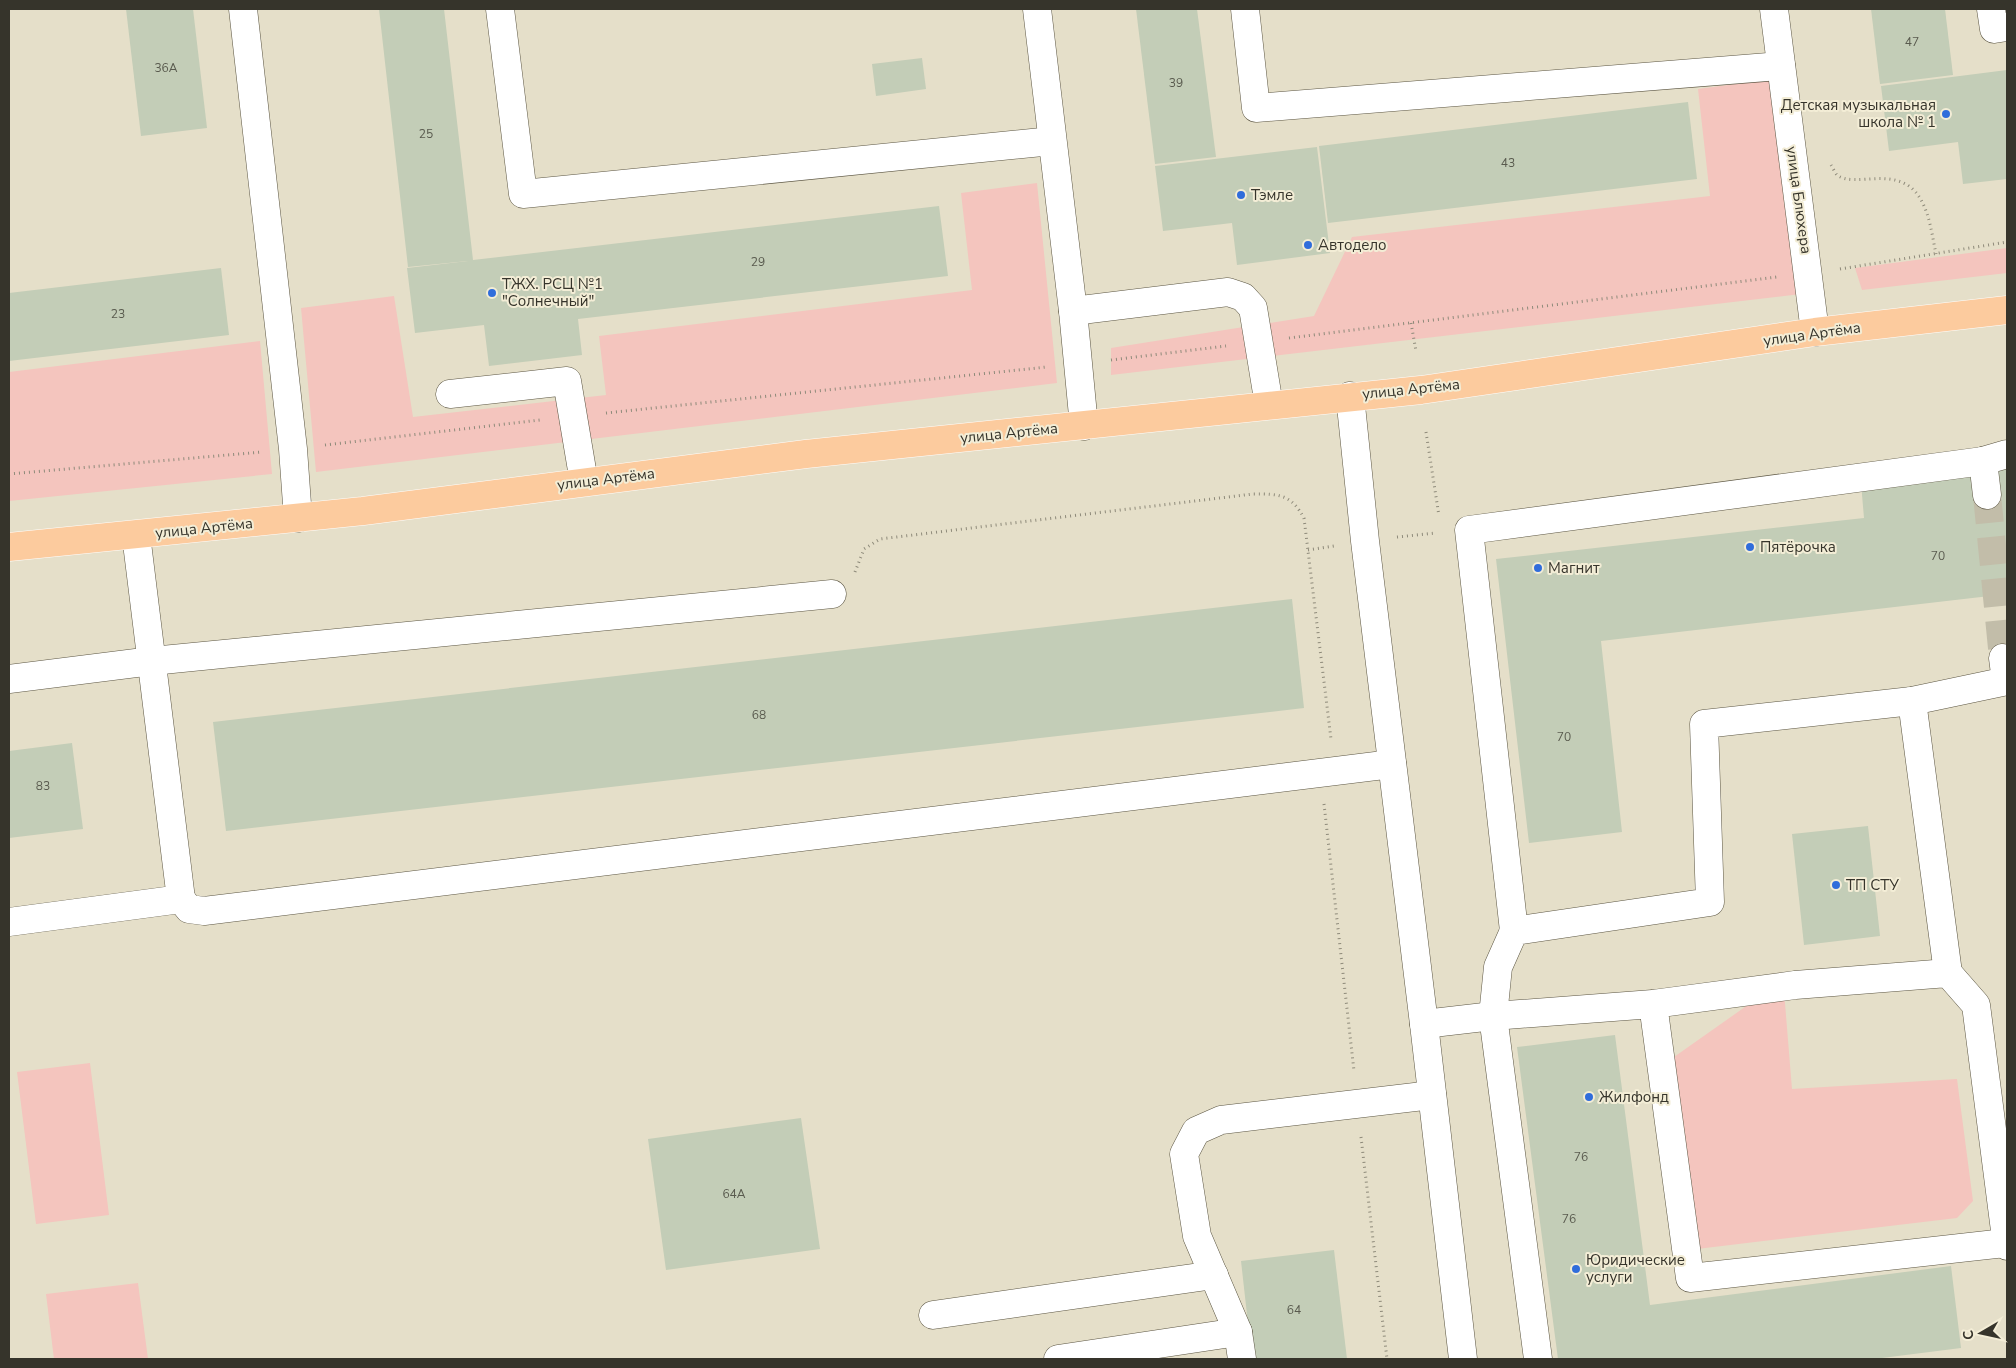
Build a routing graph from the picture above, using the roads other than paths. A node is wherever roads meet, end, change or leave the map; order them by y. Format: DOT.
graph roads {
  1 [pos="243,9"];
  2 [pos="500,9"];
  3 [pos="1037,9"];
  4 [pos="1245,9"];
  5 [pos="1774,9"];
  6 [pos="1991,9"];
  7 [pos="2007,27"];
  8 [pos="1781,66"];
  9 [pos="1052,141"];
  10 [pos="2007,310"];
  11 [pos="1073,311"];
  12 [pos="1815,332"];
  13 [pos="450,394"];
  14 [pos="1350,396"];
  15 [pos="1269,405"];
  16 [pos="1084,426"];
  17 [pos="1995,458"];
  18 [pos="584,482"];
  19 [pos="1987,495"];
  20 [pos="298,518"];
  21 [pos="136,535"];
  22 [pos="9,547"];
  23 [pos="832,594"];
  24 [pos="152,661"];
  25 [pos="2006,673"];
  26 [pos="9,679"];
  27 [pos="1912,701"];
  28 [pos="1392,764"];
  29 [pos="181,899"];
  30 [pos="9,922"];
  31 [pos="1514,931"];
  32 [pos="1948,973"];
  33 [pos="1653,1004"];
  34 [pos="1493,1016"];
  35 [pos="1424,1024"];
  36 [pos="1432,1095"];
  37 [pos="2006,1244"];
  38 [pos="1214,1276"];
  39 [pos="933,1315"];
  40 [pos="1238,1332"];
  41 [pos="1058,1359"];
  42 [pos="1242,1359"];
  43 [pos="1463,1359"];
  44 [pos="1538,1359"];
  1 -- 20 [label="street"];
  2 -- 9 [label="street"];
  3 -- 9 [label="street"];
  4 -- 8 [label="street"];
  5 -- 8 [label="street, улица Блюхера"];
  6 -- 7 [label="street"];
  8 -- 12 [label="street, улица Блюхера"];
  9 -- 11 [label="street"];
  10 -- 12 [label="main road, улица Артёма"];
  11 -- 15 [label="street"];
  11 -- 16 [label="street"];
  12 -- 14 [label="main road, улица Артёма"];
  13 -- 18 [label="street"];
  14 -- 15 [label="main road, улица Артёма"];
  14 -- 28 [label="street"];
  15 -- 16 [label="main road, улица Артёма"];
  16 -- 18 [label="main road, улица Артёма"];
  17 -- 19 [label="street"];
  17 -- 31 [label="street"];
  18 -- 20 [label="main road, улица Артёма"];
  20 -- 21 [label="main road, улица Артёма"];
  21 -- 22 [label="main road, улица Артёма"];
  21 -- 24 [label="street"];
  23 -- 24 [label="street"];
  24 -- 26 [label="street"];
  24 -- 29 [label="street"];
  25 -- 27 [label="street"];
  27 -- 31 [label="street"];
  27 -- 32 [label="street"];
  28 -- 29 [label="street"];
  28 -- 35 [label="street"];
  29 -- 30 [label="street"];
  31 -- 34 [label="street"];
  32 -- 33 [label="street"];
  32 -- 37 [label="street"];
  33 -- 34 [label="street"];
  33 -- 37 [label="street"];
  34 -- 35 [label="street"];
  34 -- 44 [label="street"];
  35 -- 36 [label="street"];
  36 -- 38 [label="street"];
  36 -- 43 [label="street"];
  38 -- 39 [label="street"];
  38 -- 40 [label="street"];
  40 -- 41 [label="street"];
  40 -- 42 [label="street"];
}
